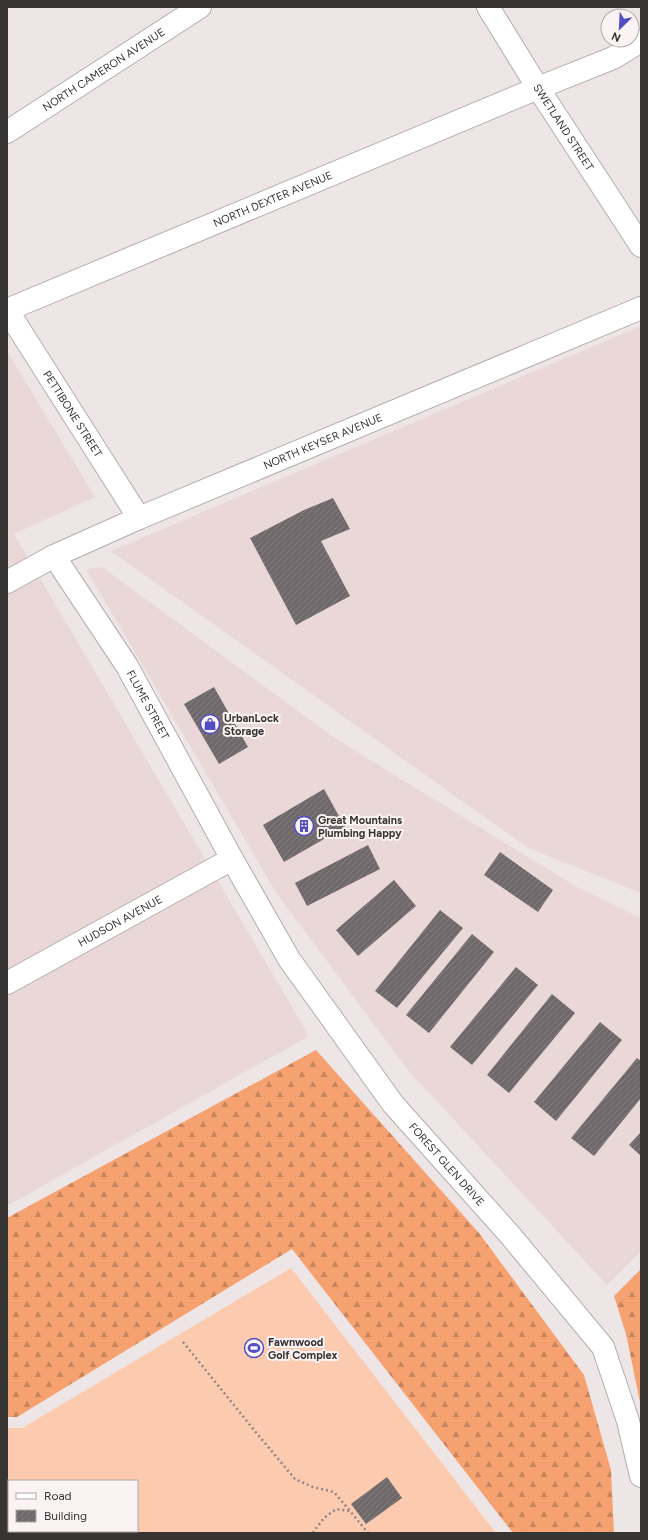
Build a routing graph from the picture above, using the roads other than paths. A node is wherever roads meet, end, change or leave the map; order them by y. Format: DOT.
graph roads {
  1 [pos="200,7"];
  2 [pos="488,7"];
  3 [pos="641,40"];
  4 [pos="538,88"];
  5 [pos="7,132"];
  6 [pos="641,246"];
  7 [pos="641,308"];
  8 [pos="7,310"];
  9 [pos="139,518"];
  10 [pos="54,556"];
  11 [pos="7,582"];
  12 [pos="232,859"];
  13 [pos="7,983"];
  14 [pos="641,1476"];
  1 -- 5 [label="street, NORTH CAMERON AVENUE"];
  2 -- 4 [label="street, SWETLAND STREET"];
  3 -- 4 [label="street, NORTH DEXTER AVENUE"];
  4 -- 6 [label="street, SWETLAND STREET"];
  4 -- 8 [label="street, NORTH DEXTER AVENUE"];
  7 -- 9 [label="street, NORTH KEYSER AVENUE"];
  8 -- 9 [label="street, PETTIBONE STREET"];
  9 -- 10 [label="street, NORTH KEYSER AVENUE"];
  10 -- 11 [label="street, NORTH KEYSER AVENUE"];
  10 -- 12 [label="street, FLUME STREET"];
  12 -- 13 [label="street, HUDSON AVENUE"];
  12 -- 14 [label="street, FOREST GLEN DRIVE"];
}
